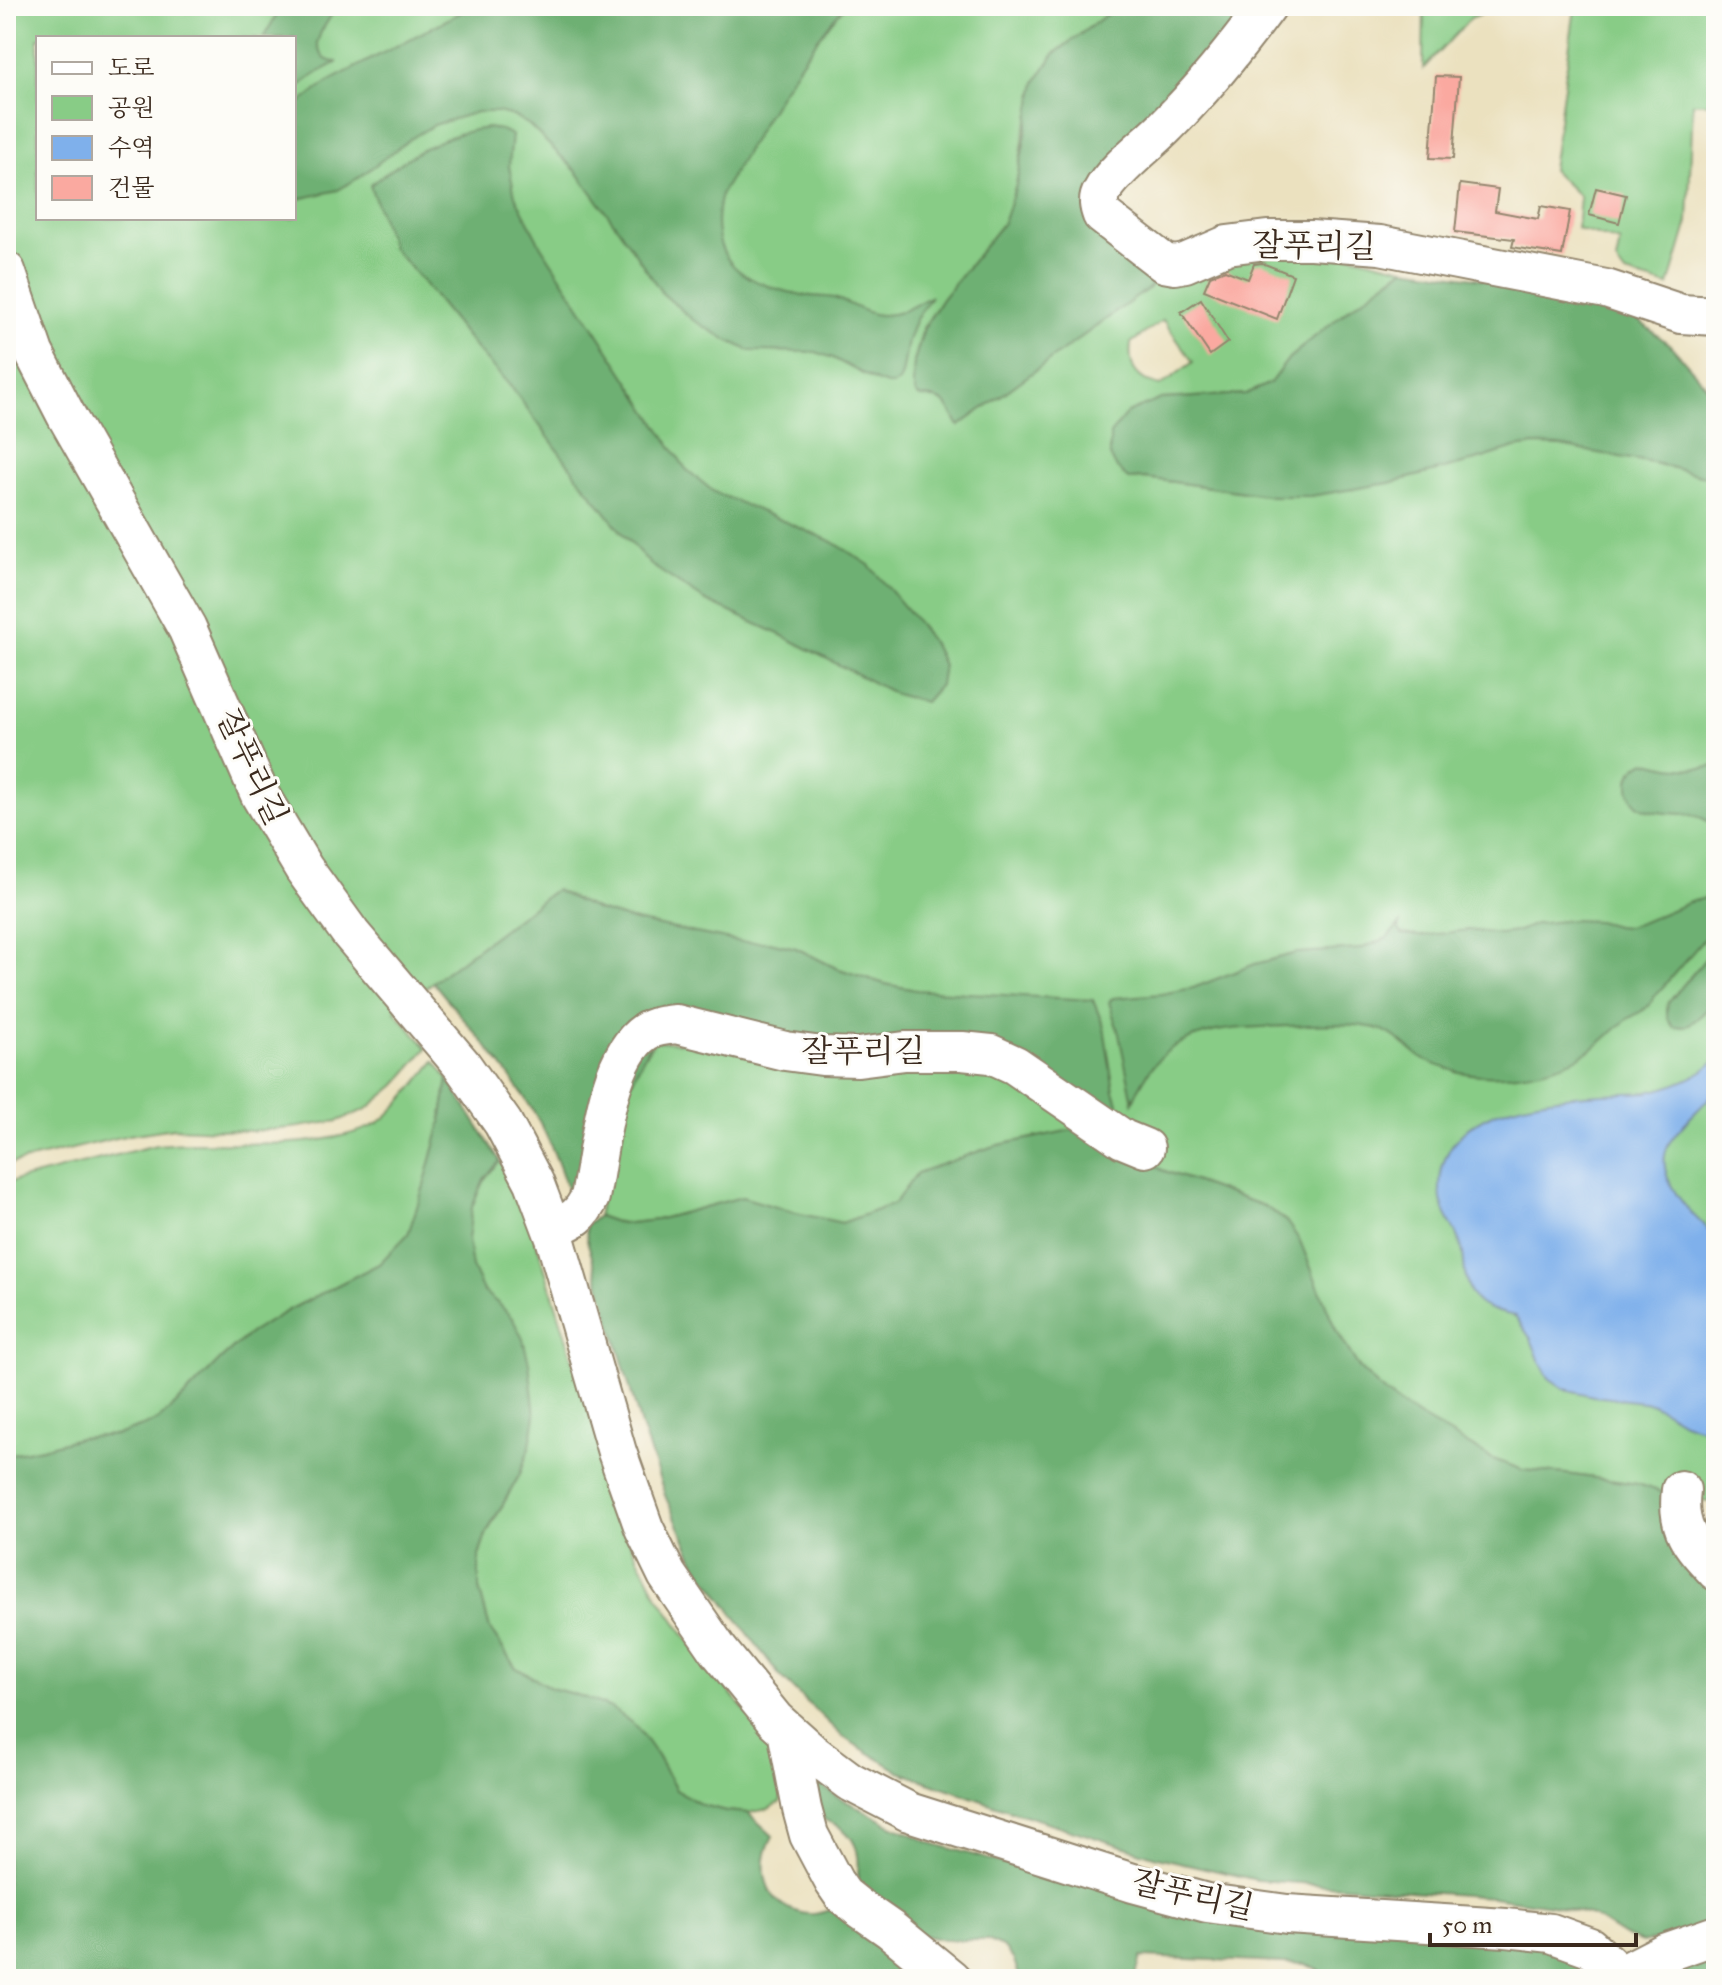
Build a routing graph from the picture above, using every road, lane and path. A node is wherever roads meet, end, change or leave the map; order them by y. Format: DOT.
graph roads {
  1 [pos="1267,6"];
  2 [pos="6,271"];
  3 [pos="1716,316"];
  4 [pos="1145,1148"];
  5 [pos="552,1229"];
  6 [pos="1681,1490"];
  7 [pos="1716,1571"];
  8 [pos="787,1731"];
  9 [pos="1716,1935"];
  10 [pos="1622,1977"];
  11 [pos="951,1979"];
  1 -- 3 [label="street, 잘푸리길"];
  2 -- 5 [label="street, 잘푸리길"];
  4 -- 5 [label="street, 잘푸리길"];
  5 -- 8 [label="street, 잘푸리길"];
  6 -- 7 [label="street"];
  8 -- 10 [label="street, 잘푸리길"];
  8 -- 11 [label="street"];
  9 -- 10 [label="street, 잘푸리길"];
}
